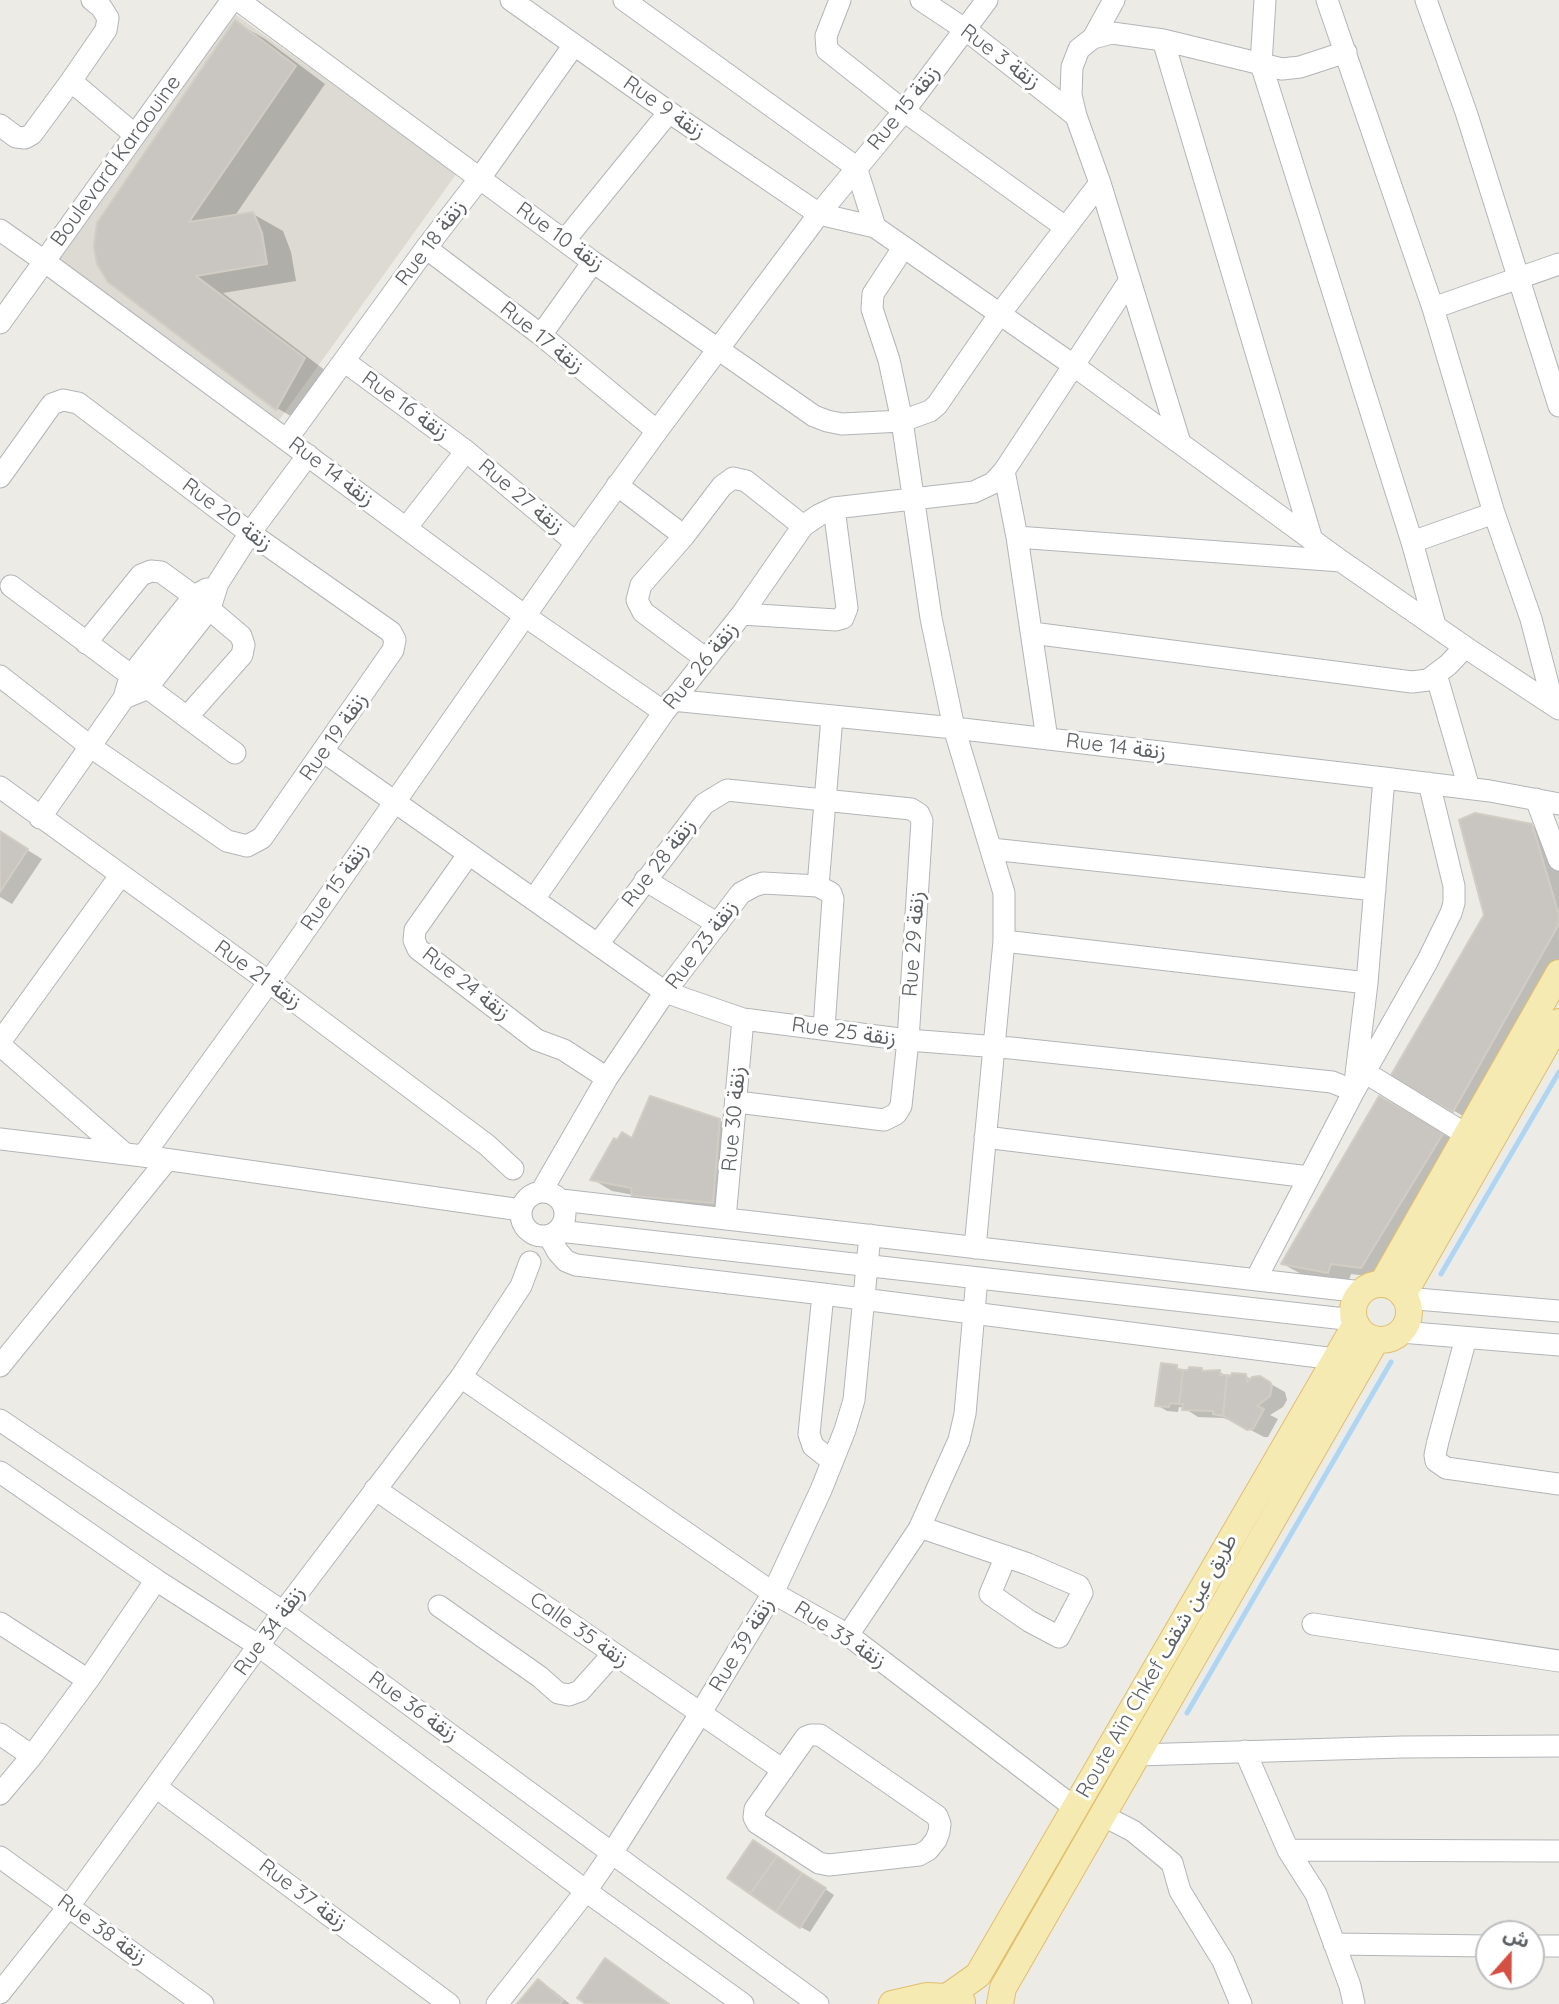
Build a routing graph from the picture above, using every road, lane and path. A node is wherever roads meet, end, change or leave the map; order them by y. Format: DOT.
graph roads {
  1 [pos="92,0"];
  2 [pos="232,0"];
  3 [pos="238,0"];
  4 [pos="511,0"];
  5 [pos="624,0"];
  6 [pos="840,0"];
  7 [pos="922,0"];
  8 [pos="987,0"];
  9 [pos="1114,0"];
  10 [pos="1265,0"];
  11 [pos="1327,0"];
  12 [pos="1426,0"];
  13 [pos="966,30"];
  14 [pos="1093,38"];
  15 [pos="1164,40"];
  16 [pos="574,45"];
  17 [pos="1346,52"];
  18 [pos="1261,64"];
  19 [pos="71,81"];
  20 [pos="904,111"];
  21 [pos="669,112"];
  22 [pos="1076,116"];
  23 [pos="0,125"];
  24 [pos="135,135"];
  25 [pos="856,167"];
  26 [pos="480,178"];
  27 [pos="1100,183"];
  28 [pos="819,214"];
  29 [pos="1065,227"];
  30 [pos="875,228"];
  31 [pos="0,230"];
  32 [pos="565,240"];
  33 [pos="426,248"];
  34 [pos="903,248"];
  35 [pos="44,261"];
  36 [pos="593,262"];
  37 [pos="1559,264"];
  38 [pos="1519,277"];
  39 [pos="1130,280"];
  40 [pos="1433,309"];
  41 [pos="999,315"];
  42 [pos="0,323"];
  43 [pos="541,335"];
  44 [pos="718,347"];
  45 [pos="344,361"];
  46 [pos="1073,365"];
  47 [pos="1554,370"];
  48 [pos="1559,406"];
  49 [pos="902,421"];
  50 [pos="657,431"];
  51 [pos="287,439"];
  52 [pos="1180,443"];
  53 [pos="466,451"];
  54 [pos="308,455"];
  55 [pos="1004,471"];
  56 [pos="0,477"];
  57 [pos="617,485"];
  58 [pos="912,499"];
  59 [pos="834,509"];
  60 [pos="1494,513"];
  61 [pos="803,526"];
  62 [pos="407,528"];
  63 [pos="250,533"];
  64 [pos="684,536"];
  65 [pos="1017,537"];
  66 [pos="1312,540"];
  67 [pos="1412,542"];
  68 [pos="576,543"];
  69 [pos="1341,561"];
  70 [pos="11,586"];
  71 [pos="202,602"];
  72 [pos="742,614"];
  73 [pos="525,616"];
  74 [pos="1435,625"];
  75 [pos="391,632"];
  76 [pos="1032,633"];
  77 [pos="86,643"];
  78 [pos="1465,647"];
  79 [pos="706,659"];
  80 [pos="1436,674"];
  81 [pos="0,676"];
  82 [pos="138,683"];
  83 [pos="668,706"];
  84 [pos="1556,706"];
  85 [pos="187,717"];
  86 [pos="832,717"];
  87 [pos="954,728"];
  88 [pos="1047,739"];
  89 [pos="91,747"];
  90 [pos="324,752"];
  91 [pos="235,753"];
  92 [pos="1384,778"];
  93 [pos="1429,783"];
  94 [pos="0,787"];
  95 [pos="1469,788"];
  96 [pos="1536,799"];
  97 [pos="826,802"];
  98 [pos="394,803"];
  99 [pos="1559,804"];
  100 [pos="40,818"];
  101 [pos="991,849"];
  102 [pos="468,855"];
  103 [pos="1559,860"];
  104 [pos="120,876"];
  105 [pos="645,880"];
  106 [pos="818,886"];
  107 [pos="1375,890"];
  108 [pos="534,900"];
  109 [pos="718,924"];
  110 [pos="1004,941"];
  111 [pos="597,944"];
  112 [pos="1559,973"];
  113 [pos="269,982"];
  114 [pos="1367,983"];
  115 [pos="665,992"];
  116 [pos="743,1019"];
  117 [pos="1559,1022"];
  118 [pos="824,1028"];
  119 [pos="908,1040"];
  120 [pos="0,1043"];
  121 [pos="993,1047"];
  122 [pos="607,1079"];
  123 [pos="1360,1082"];
  124 [pos="737,1102"];
  125 [pos="1467,1135"];
  126 [pos="985,1138"];
  127 [pos="0,1139"];
  128 [pos="134,1155"];
  129 [pos="167,1160"];
  130 [pos="1308,1177"];
  131 [pos="561,1200"];
  132 [pos="538,1216"];
  133 [pos="725,1219"];
  134 [pos="870,1235"];
  135 [pos="975,1248"];
  136 [pos="867,1266"];
  137 [pos="977,1278"];
  138 [pos="1256,1279"];
  139 [pos="1388,1292"];
  140 [pos="823,1294"];
  141 [pos="865,1300"];
  142 [pos="1559,1311"];
  143 [pos="974,1313"];
  144 [pos="1362,1328"];
  145 [pos="1401,1332"];
  146 [pos="1466,1338"];
  147 [pos="1559,1345"];
  148 [pos="1335,1359"];
  149 [pos="0,1366"];
  150 [pos="461,1377"];
  151 [pos="0,1420"];
  152 [pos="832,1461"];
  153 [pos="0,1472"];
  154 [pos="1559,1485"];
  155 [pos="375,1489"];
  156 [pos="920,1527"];
  157 [pos="1006,1556"];
  158 [pos="156,1580"];
  159 [pos="773,1593"];
  160 [pos="439,1606"];
  161 [pos="283,1612"];
  162 [pos="0,1623"];
  163 [pos="1313,1624"];
  164 [pos="848,1635"];
  165 [pos="259,1646"];
  166 [pos="614,1654"];
  167 [pos="1559,1661"];
  168 [pos="88,1680"];
  169 [pos="700,1714"];
  170 [pos="0,1734"];
  171 [pos="1559,1746"];
  172 [pos="1245,1751"];
  173 [pos="1137,1755"];
  174 [pos="32,1756"];
  175 [pos="783,1770"];
  176 [pos="156,1787"];
  177 [pos="0,1794"];
  178 [pos="1075,1808"];
  179 [pos="1102,1815"];
  180 [pos="1289,1850"];
  181 [pos="1559,1851"];
  182 [pos="612,1853"];
  183 [pos="0,1857"];
  184 [pos="586,1891"];
  185 [pos="69,1906"];
  186 [pos="1334,1944"];
  187 [pos="1475,1946"];
  188 [pos="0,1993"];
  189 [pos="957,2001"];
  190 [pos="203,2004"];
  191 [pos="449,2004"];
  192 [pos="497,2004"];
  193 [pos="743,2004"];
  194 [pos="818,2004"];
  195 [pos="892,2004"];
  196 [pos="1000,2004"];
  197 [pos="1241,2004"];
  198 [pos="1354,2004"];
  1 -- 19 [label="street"];
  2 -- 24 [label="street, Boulevard Karaouine"];
  3 -- 26 [label="street, Rue 10 زنقة"];
  4 -- 16 [label="street, Rue 9 زنقة"];
  5 -- 25 [label="street"];
  6 -- 20 [label="street"];
  7 -- 13 [label="street, Rue 3 زنقة"];
  8 -- 13 [label="street, Rue 15 زنقة"];
  9 -- 14 [label="street"];
  10 -- 18 [label="street"];
  11 -- 17 [label="street"];
  12 -- 38 [label="street"];
  13 -- 20 [label="street, Rue 15 زنقة"];
  13 -- 22 [label="street, Rue 3 زنقة"];
  14 -- 15 [label="street"];
  14 -- 22 [label="street"];
  15 -- 18 [label="street"];
  15 -- 66 [label="street"];
  16 -- 21 [label="street, Rue 9 زنقة"];
  16 -- 26 [label="street, Rue 18 زنقة"];
  17 -- 18 [label="street"];
  17 -- 40 [label="street"];
  18 -- 67 [label="street"];
  19 -- 23 [label="street"];
  19 -- 24 [label="street"];
  20 -- 25 [label="street, Rue 15 زنقة"];
  20 -- 29 [label="street"];
  21 -- 28 [label="street, Rue 9 زنقة"];
  21 -- 32 [label="street"];
  22 -- 27 [label="street"];
  24 -- 35 [label="street, Boulevard Karaouine"];
  25 -- 28 [label="street, Rue 15 زنقة"];
  25 -- 30 [label="street"];
  26 -- 32 [label="street, Rue 10 زنقة"];
  26 -- 33 [label="street, Rue 18 زنقة"];
  27 -- 29 [label="street, Rue 10 زنقة"];
  27 -- 39 [label="street"];
  28 -- 30 [label="street"];
  28 -- 44 [label="street"];
  29 -- 41 [label="street, Rue 10 زنقة"];
  30 -- 34 [label="street"];
  31 -- 35 [label="street, Rue 14 زنقة"];
  32 -- 36 [label="street, Rue 10 زنقة"];
  33 -- 43 [label="street, Rue 17 زنقة"];
  33 -- 45 [label="street, Rue 18 زنقة"];
  34 -- 41 [label="street"];
  34 -- 49 [label="street"];
  35 -- 42 [label="street, Boulevard Karaouine"];
  35 -- 51 [label="street, Rue 14 زنقة"];
  36 -- 43 [label="street"];
  36 -- 44 [label="street, Rue 10 زنقة"];
  37 -- 38 [label="street"];
  38 -- 40 [label="street"];
  38 -- 47 [label="street"];
  39 -- 46 [label="street"];
  39 -- 52 [label="street"];
  40 -- 60 [label="street"];
  41 -- 46 [label="street"];
  41 -- 49 [label="street, Rue 10 زنقة"];
  43 -- 50 [label="street, Rue 17 زنقة"];
  44 -- 49 [label="street, Rue 10 زنقة"];
  44 -- 50 [label="street"];
  45 -- 51 [label="street, Rue 18 زنقة"];
  45 -- 53 [label="street, Rue 16 زنقة"];
  46 -- 52 [label="street"];
  46 -- 55 [label="street"];
  47 -- 48 [label="street"];
  49 -- 58 [label="street"];
  50 -- 57 [label="street"];
  51 -- 54 [label="street, Rue 14 زنقة"];
  52 -- 66 [label="street"];
  53 -- 62 [label="street"];
  53 -- 68 [label="street, Rue 27 زنقة"];
  54 -- 62 [label="street, Rue 14 زنقة"];
  54 -- 63 [label="street"];
  55 -- 58 [label="street, Rue 26 زنقة"];
  55 -- 65 [label="street"];
  56 -- 63 [label="street, Rue 20 زنقة"];
  57 -- 64 [label="street"];
  57 -- 68 [label="street"];
  58 -- 59 [label="street, Rue 26 زنقة"];
  58 -- 87 [label="street"];
  59 -- 61 [label="street, Rue 26 زنقة"];
  59 -- 72 [label="street"];
  60 -- 67 [label="street"];
  60 -- 84 [label="street"];
  61 -- 64 [label="street"];
  61 -- 72 [label="street, Rue 26 زنقة"];
  62 -- 73 [label="street, Rue 14 زنقة"];
  63 -- 71 [label="street"];
  63 -- 75 [label="street, Rue 20 زنقة"];
  64 -- 79 [label="street"];
  65 -- 69 [label="street"];
  65 -- 76 [label="street"];
  66 -- 69 [label="street"];
  67 -- 74 [label="street"];
  68 -- 73 [label="street"];
  69 -- 74 [label="street"];
  70 -- 77 [label="street"];
  71 -- 77 [label="street"];
  71 -- 82 [label="street"];
  71 -- 85 [label="street"];
  72 -- 79 [label="street, Rue 26 زنقة"];
  73 -- 83 [label="street, Rue 14 زنقة"];
  73 -- 98 [label="street, Rue 15 زنقة"];
  74 -- 78 [label="street"];
  75 -- 90 [label="street, Rue 19 زنقة"];
  76 -- 80 [label="street"];
  76 -- 88 [label="street"];
  77 -- 82 [label="street"];
  78 -- 80 [label="street"];
  78 -- 84 [label="street"];
  79 -- 83 [label="street, Rue 26 زنقة"];
  80 -- 95 [label="street"];
  81 -- 89 [label="street"];
  82 -- 85 [label="street"];
  82 -- 89 [label="street"];
  83 -- 86 [label="street, Rue 14 زنقة"];
  83 -- 108 [label="street, Rue 26 زنقة"];
  85 -- 91 [label="street"];
  86 -- 87 [label="street, Rue 14 زنقة"];
  86 -- 97 [label="street"];
  87 -- 88 [label="street, Rue 14 زنقة"];
  87 -- 101 [label="street"];
  88 -- 92 [label="street, Rue 14 زنقة"];
  89 -- 90 [label="street, Rue 19 زنقة"];
  89 -- 100 [label="street"];
  90 -- 98 [label="street"];
  92 -- 93 [label="street, Rue 14 زنقة"];
  92 -- 107 [label="street"];
  93 -- 95 [label="street, Rue 14 زنقة"];
  93 -- 123 [label="street"];
  94 -- 100 [label="street, Rue 21 زنقة"];
  95 -- 96 [label="street, Rue 14 زنقة"];
  96 -- 99 [label="street, Rue 14 زنقة"];
  96 -- 103 [label="street"];
  97 -- 105 [label="street, Rue 28 زنقة"];
  97 -- 106 [label="street"];
  97 -- 119 [label="street, Rue 29 زنقة"];
  98 -- 102 [label="street, Rue 25 زنقة"];
  98 -- 113 [label="street, Rue 15 زنقة"];
  100 -- 104 [label="street, Rue 21 زنقة"];
  101 -- 107 [label="street"];
  101 -- 110 [label="street"];
  102 -- 108 [label="street, Rue 25 زنقة"];
  102 -- 122 [label="street, Rue 24 زنقة"];
  104 -- 113 [label="street, Rue 21 زنقة"];
  104 -- 120 [label="street"];
  105 -- 109 [label="street"];
  105 -- 111 [label="street, Rue 28 زنقة"];
  106 -- 109 [label="street, Rue 23 زنقة"];
  106 -- 118 [label="street"];
  107 -- 114 [label="street"];
  108 -- 111 [label="street, Rue 25 زنقة"];
  109 -- 115 [label="street, Rue 23 زنقة"];
  110 -- 114 [label="street"];
  110 -- 121 [label="street"];
  111 -- 115 [label="street, Rue 25 زنقة"];
  112 -- 125 [label="main road"];
  113 -- 128 [label="street, Rue 15 زنقة"];
  113 -- 132 [label="street, Rue 21 زنقة"];
  114 -- 123 [label="street"];
  115 -- 116 [label="street, Rue 25 زنقة"];
  115 -- 122 [label="street, Rue 23 زنقة"];
  116 -- 118 [label="street, Rue 25 زنقة"];
  116 -- 124 [label="street, Rue 30 زنقة"];
  117 -- 139 [label="main road"];
  118 -- 119 [label="street, Rue 25 زنقة"];
  119 -- 121 [label="street, Rue 25 زنقة"];
  119 -- 124 [label="street, Rue 29 زنقة"];
  120 -- 128 [label="street"];
  121 -- 123 [label="street, Rue 25 زنقة"];
  121 -- 126 [label="street"];
  122 -- 132 [label="street, Rue 23 زنقة"];
  123 -- 125 [label="street, Rue 25 زنقة"];
  123 -- 130 [label="street"];
  124 -- 133 [label="street, Rue 30 زنقة"];
  125 -- 139 [label="main road"];
  126 -- 130 [label="street"];
  126 -- 135 [label="street"];
  127 -- 128 [label="street"];
  128 -- 129 [label="street"];
  129 -- 132 [label="street"];
  129 -- 149 [label="street"];
  130 -- 138 [label="street"];
  131 -- 132 [label="street"];
  131 -- 132 [label="street"];
  131 -- 133 [label="street"];
  132 -- 136 [label="street"];
  132 -- 140 [label="street, Rue 21 زنقة"];
  132 -- 150 [label="street, Rue 34 زنقة"];
  133 -- 134 [label="street"];
  134 -- 135 [label="street"];
  134 -- 136 [label="street, Rue 39 زنقة"];
  135 -- 138 [label="street"];
  136 -- 137 [label="street"];
  136 -- 141 [label="street, Rue 39 زنقة"];
  137 -- 143 [label="street"];
  137 -- 144 [label="street"];
  138 -- 139 [label="street"];
  139 -- 142 [label="street"];
  139 -- 144 [label="main road"];
  139 -- 145 [label="main road"];
  140 -- 141 [label="street, Rue 21 زنقة"];
  140 -- 152 [label="street"];
  141 -- 143 [label="street, Rue 21 زنقة"];
  141 -- 152 [label="street, Rue 39 زنقة"];
  143 -- 148 [label="street, Rue 21 زنقة"];
  143 -- 156 [label="street"];
  144 -- 145 [label="main road"];
  144 -- 148 [label="main road, Route Aïn Chkef طريق عين شقف"];
  144 -- 173 [label="main road, Route Aïn Chkef طريق عين شقف"];
  145 -- 146 [label="street"];
  146 -- 147 [label="street"];
  146 -- 154 [label="street"];
  148 -- 178 [label="main road, Route Aïn Chkef طريق عين شقف"];
  150 -- 155 [label="street, Rue 34 زنقة"];
  150 -- 159 [label="street, Rue 33 زنقة"];
  151 -- 161 [label="street, Rue 36 زنقة"];
  152 -- 159 [label="street, Rue 39 زنقة"];
  153 -- 158 [label="street, Rue 36 زنقة"];
  155 -- 161 [label="street, Rue 34 زنقة"];
  155 -- 166 [label="street, Calle 35 زنقة"];
  156 -- 157 [label="street"];
  156 -- 164 [label="street"];
  158 -- 165 [label="street, Rue 36 زنقة"];
  158 -- 168 [label="street"];
  159 -- 164 [label="street, Rue 33 زنقة"];
  159 -- 169 [label="street, Rue 39 زنقة"];
  160 -- 166 [label="street"];
  161 -- 165 [label="street, Rue 34 زنقة"];
  161 -- 182 [label="street, Rue 36 زنقة"];
  162 -- 168 [label="street"];
  163 -- 167 [label="street"];
  164 -- 178 [label="street, Rue 33 زنقة"];
  165 -- 176 [label="street, Rue 34 زنقة"];
  165 -- 184 [label="street, Rue 36 زنقة"];
  166 -- 169 [label="street, Calle 35 زنقة"];
  168 -- 174 [label="street"];
  169 -- 175 [label="street, Calle 35 زنقة"];
  169 -- 182 [label="street, Rue 39 زنقة"];
  170 -- 174 [label="street"];
  171 -- 172 [label="street"];
  172 -- 173 [label="street"];
  172 -- 180 [label="street"];
  173 -- 179 [label="main road, Route Aïn Chkef طريق عين شقف"];
  174 -- 177 [label="street"];
  175 -- 175 [label="street"];
  176 -- 185 [label="street, Rue 34 زنقة"];
  176 -- 191 [label="street, Rue 37 زنقة"];
  178 -- 189 [label="main road, Route Aïn Chkef طريق عين شقف"];
  179 -- 196 [label="main road, Route Aïn Chkef طريق عين شقف"];
  179 -- 197 [label="street"];
  180 -- 181 [label="street"];
  180 -- 186 [label="street"];
  182 -- 184 [label="street, Rue 39 زنقة"];
  182 -- 194 [label="street, Rue 36 زنقة"];
  183 -- 185 [label="street, Rue 38 زنقة"];
  184 -- 192 [label="street, Rue 39 زنقة"];
  184 -- 193 [label="street, Rue 36 زنقة"];
  185 -- 188 [label="street, Rue 34 زنقة"];
  185 -- 190 [label="street, Rue 38 زنقة"];
  186 -- 187 [label="street"];
  186 -- 198 [label="street"];
  189 -- 195 [label="main road"];
}
